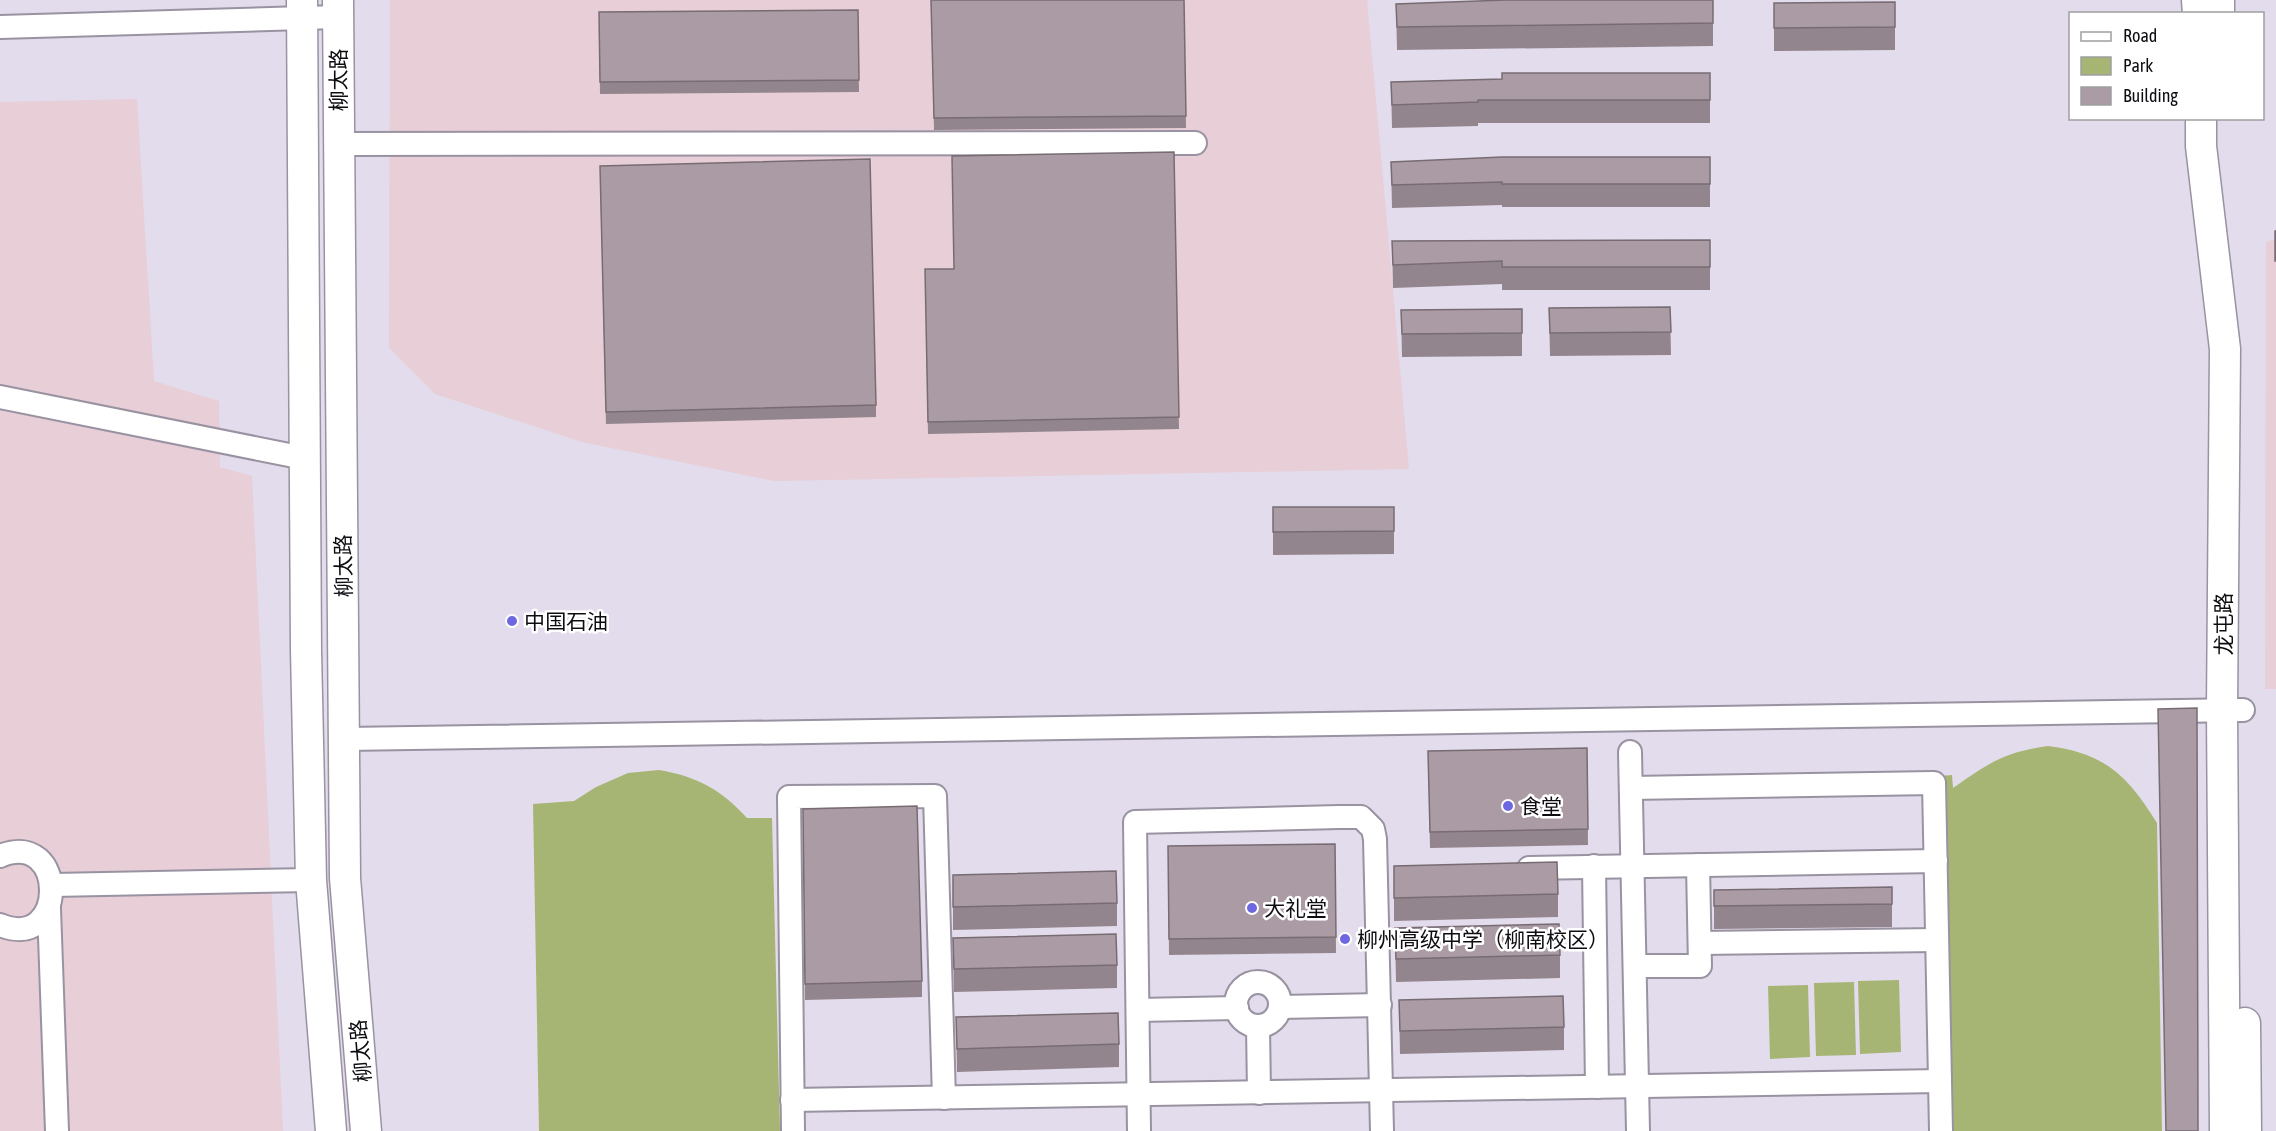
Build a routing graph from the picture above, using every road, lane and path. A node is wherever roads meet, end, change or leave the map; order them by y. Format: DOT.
graph roads {
  1 [pos="302,9"];
  2 [pos="337,9"];
  3 [pos="0,27"];
  4 [pos="2201,120"];
  5 [pos="2221,120"];
  6 [pos="1195,143"];
  7 [pos="338,144"];
  8 [pos="0,397"];
  9 [pos="304,458"];
  10 [pos="2232,710"];
  11 [pos="345,739"];
  12 [pos="1630,752"];
  13 [pos="1631,788"];
  14 [pos="0,856"];
  15 [pos="1936,861"];
  16 [pos="1698,865"];
  17 [pos="1594,866"];
  18 [pos="1633,866"];
  19 [pos="1503,868"];
  20 [pos="1377,870"];
  21 [pos="1400,870"];
  22 [pos="1137,874"];
  23 [pos="1113,875"];
  24 [pos="962,878"];
  25 [pos="939,879"];
  26 [pos="311,880"];
  27 [pos="53,885"];
  28 [pos="49,909"];
  29 [pos="0,925"];
  30 [pos="1937,940"];
  31 [pos="1700,943"];
  32 [pos="1635,966"];
  33 [pos="1380,1005"];
  34 [pos="1280,1006"];
  35 [pos="1237,1008"];
  36 [pos="1138,1010"];
  37 [pos="1258,1026"];
  38 [pos="1940,1081"];
  39 [pos="1637,1086"];
  40 [pos="1597,1087"];
  41 [pos="1381,1090"];
  42 [pos="1259,1093"];
  43 [pos="1139,1095"];
  44 [pos="944,1098"];
  45 [pos="792,1100"];
  46 [pos="57,1131"];
  47 [pos="332,1131"];
  48 [pos="366,1131"];
  49 [pos="793,1131"];
  50 [pos="1139,1131"];
  51 [pos="1382,1131"];
  52 [pos="1638,1131"];
  53 [pos="1941,1131"];
  54 [pos="2224,1131"];
  55 [pos="2246,1131"];
  1 -- 2 [label="street"];
  1 -- 3 [label="street"];
  1 -- 9 [label="main road, 柳太路"];
  2 -- 7 [label="main road, 柳太路"];
  4 -- 10 [label="main road, 龙屯路"];
  5 -- 10 [label="main road, 龙屯路"];
  6 -- 7 [label="street"];
  7 -- 11 [label="main road, 柳太路"];
  8 -- 9 [label="street"];
  9 -- 26 [label="main road, 柳太路"];
  10 -- 11 [label="street"];
  10 -- 54 [label="main road, 龙屯路"];
  10 -- 55 [label="main road, 龙屯路"];
  11 -- 48 [label="main road, 柳太路"];
  12 -- 13 [label="street"];
  13 -- 15 [label="street"];
  13 -- 18 [label="street"];
  14 -- 27 [label="street"];
  15 -- 16 [label="street"];
  15 -- 30 [label="street"];
  16 -- 18 [label="street"];
  16 -- 31 [label="street"];
  17 -- 18 [label="street"];
  17 -- 19 [label="street"];
  17 -- 40 [label="street"];
  18 -- 32 [label="street"];
  20 -- 21 [label="street"];
  20 -- 22 [label="street"];
  20 -- 33 [label="street"];
  22 -- 23 [label="street"];
  22 -- 36 [label="street"];
  24 -- 25 [label="street"];
  25 -- 44 [label="street"];
  25 -- 45 [label="street"];
  26 -- 27 [label="street"];
  26 -- 47 [label="main road, 柳太路"];
  27 -- 28 [label="street"];
  28 -- 29 [label="street"];
  28 -- 46 [label="street"];
  30 -- 31 [label="street"];
  30 -- 38 [label="street"];
  31 -- 32 [label="street"];
  32 -- 39 [label="street"];
  33 -- 34 [label="street"];
  33 -- 41 [label="street"];
  34 -- 35 [label="street"];
  34 -- 37 [label="street"];
  35 -- 36 [label="street"];
  35 -- 37 [label="street"];
  36 -- 43 [label="street"];
  37 -- 42 [label="street"];
  38 -- 39 [label="street"];
  38 -- 53 [label="street"];
  39 -- 40 [label="street"];
  39 -- 52 [label="street"];
  40 -- 41 [label="street"];
  41 -- 42 [label="street"];
  41 -- 51 [label="street"];
  42 -- 43 [label="street"];
  43 -- 44 [label="street"];
  43 -- 50 [label="street"];
  44 -- 45 [label="street"];
  45 -- 49 [label="street"];
}
